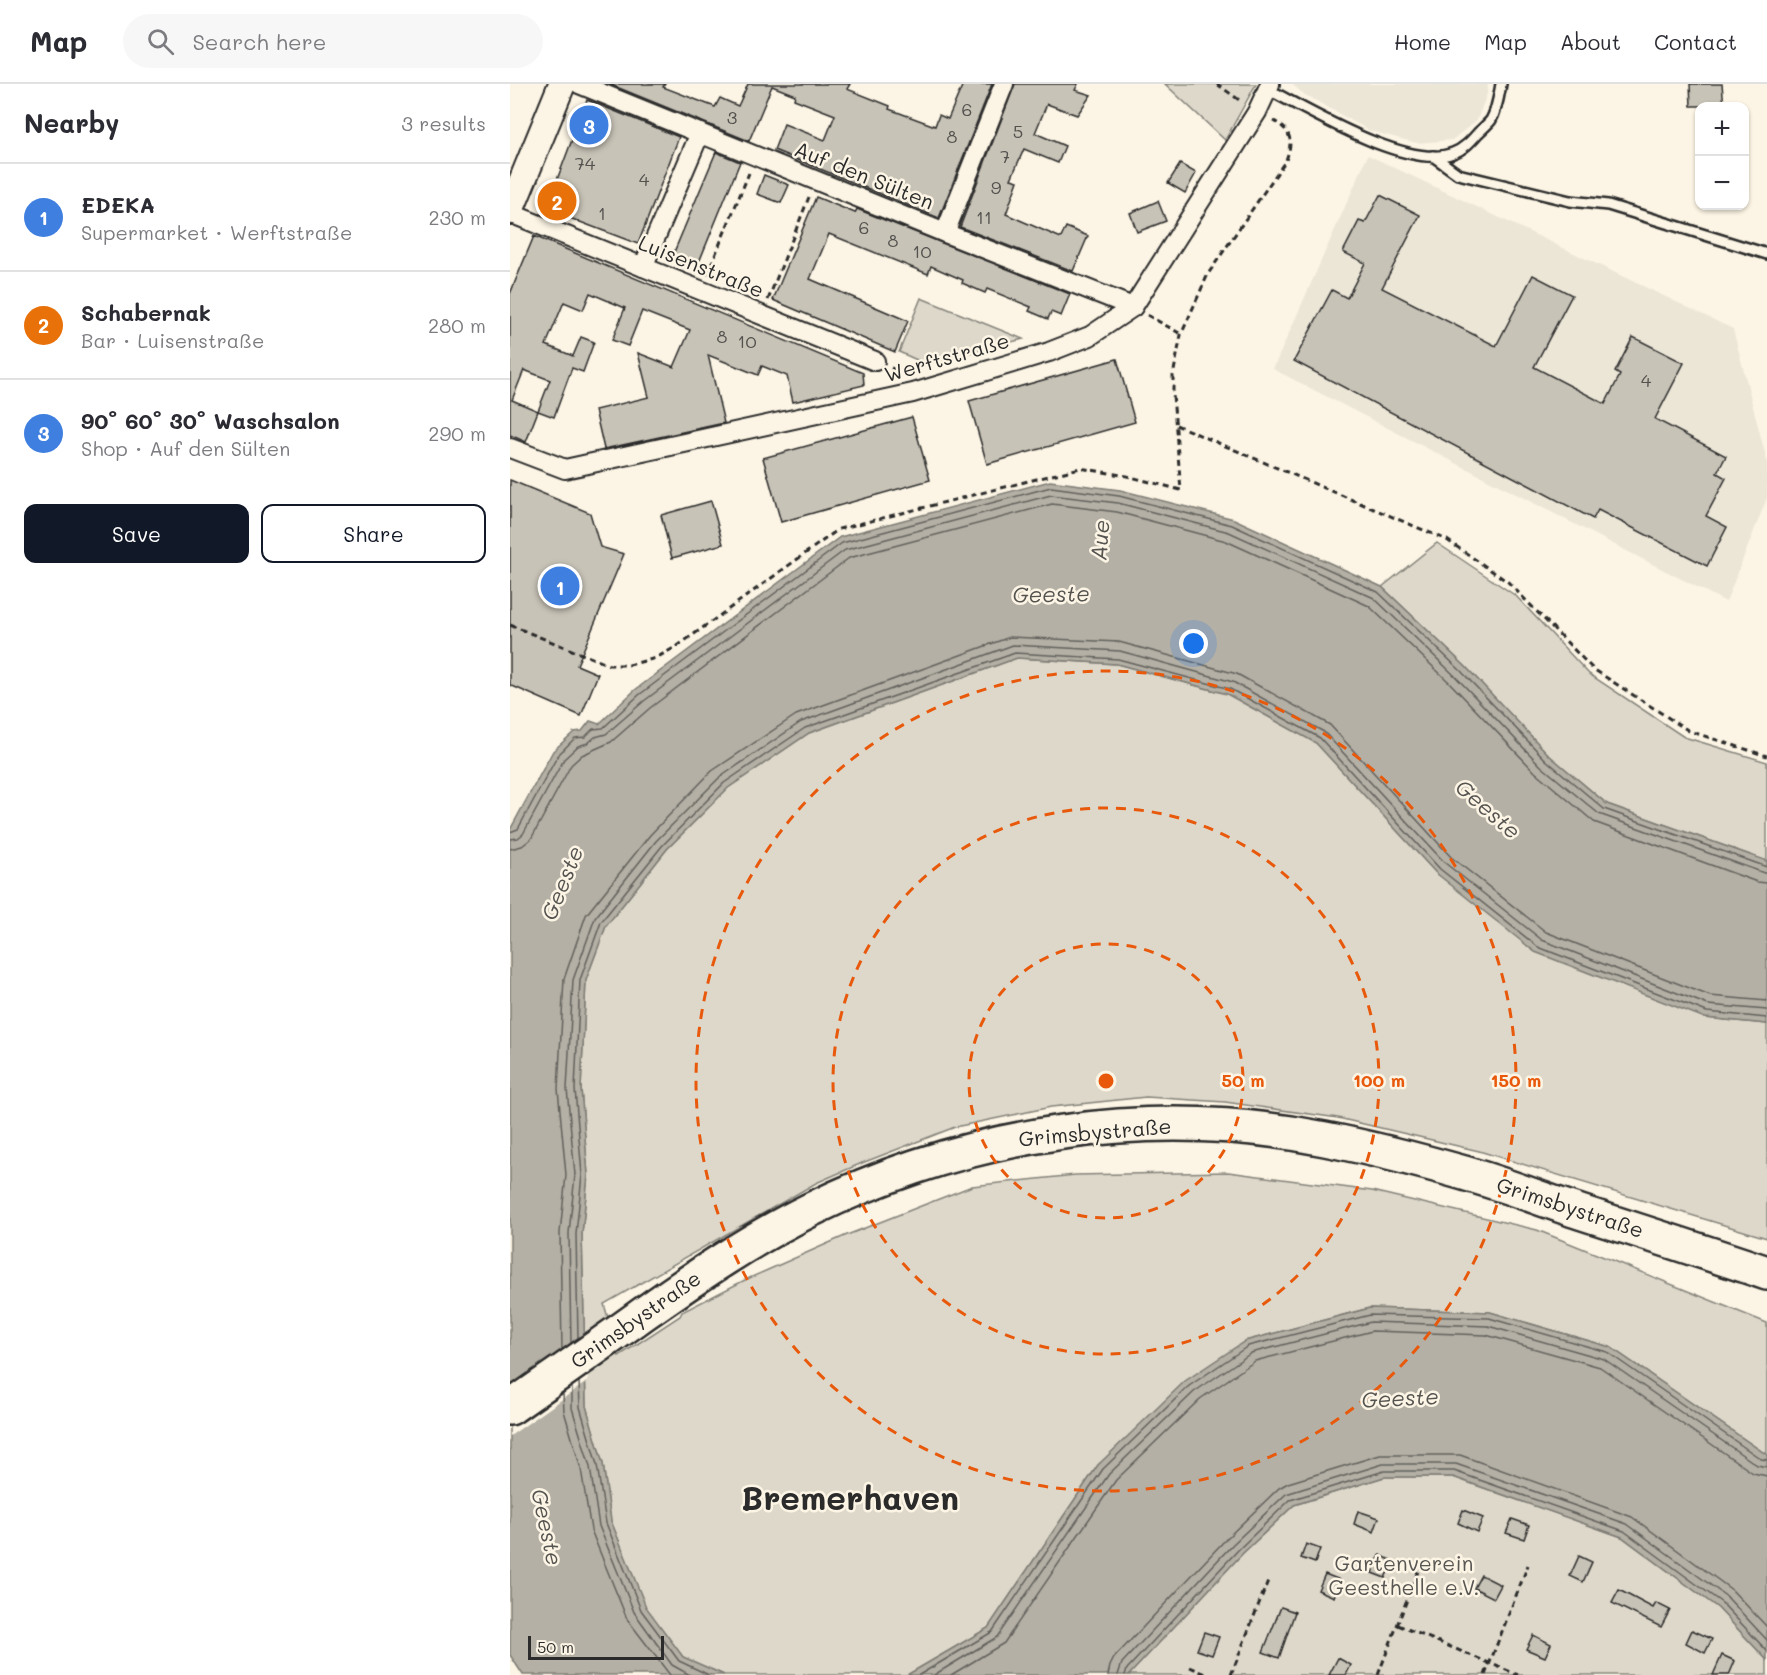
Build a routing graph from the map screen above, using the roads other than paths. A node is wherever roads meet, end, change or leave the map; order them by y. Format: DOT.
graph roads {
  1 [pos="565,84"];
  2 [pos="1004,84"];
  3 [pos="1501,84"];
  4 [pos="1270,87"];
  5 [pos="700,133"];
  6 [pos="1433,156"];
  7 [pos="517,174"];
  8 [pos="510,212"];
  9 [pos="945,233"];
  10 [pos="1767,254"];
  11 [pos="643,267"];
  12 [pos="1133,307"];
  13 [pos="875,361"];
  14 [pos="510,448"];
  15 [pos="1762,1271"];
  16 [pos="510,1408"];
  1 -- 5 [label="street, Auf den Sülten"];
  1 -- 7 [label="main road"];
  2 -- 9 [label="street"];
  3 -- 6 [label="lane"];
  4 -- 6 [label="lane"];
  4 -- 12 [label="street, Werftstraße"];
  5 -- 9 [label="street, Auf den Sülten"];
  5 -- 11 [label="street"];
  6 -- 10 [label="lane"];
  7 -- 8 [label="main road"];
  8 -- 11 [label="street, Luisenstraße"];
  9 -- 12 [label="street, Auf den Sülten"];
  11 -- 13 [label="street, Luisenstraße"];
  12 -- 14 [label="street, Werftstraße"];
  15 -- 16 [label="highway, Grimsbystraße"];
}
